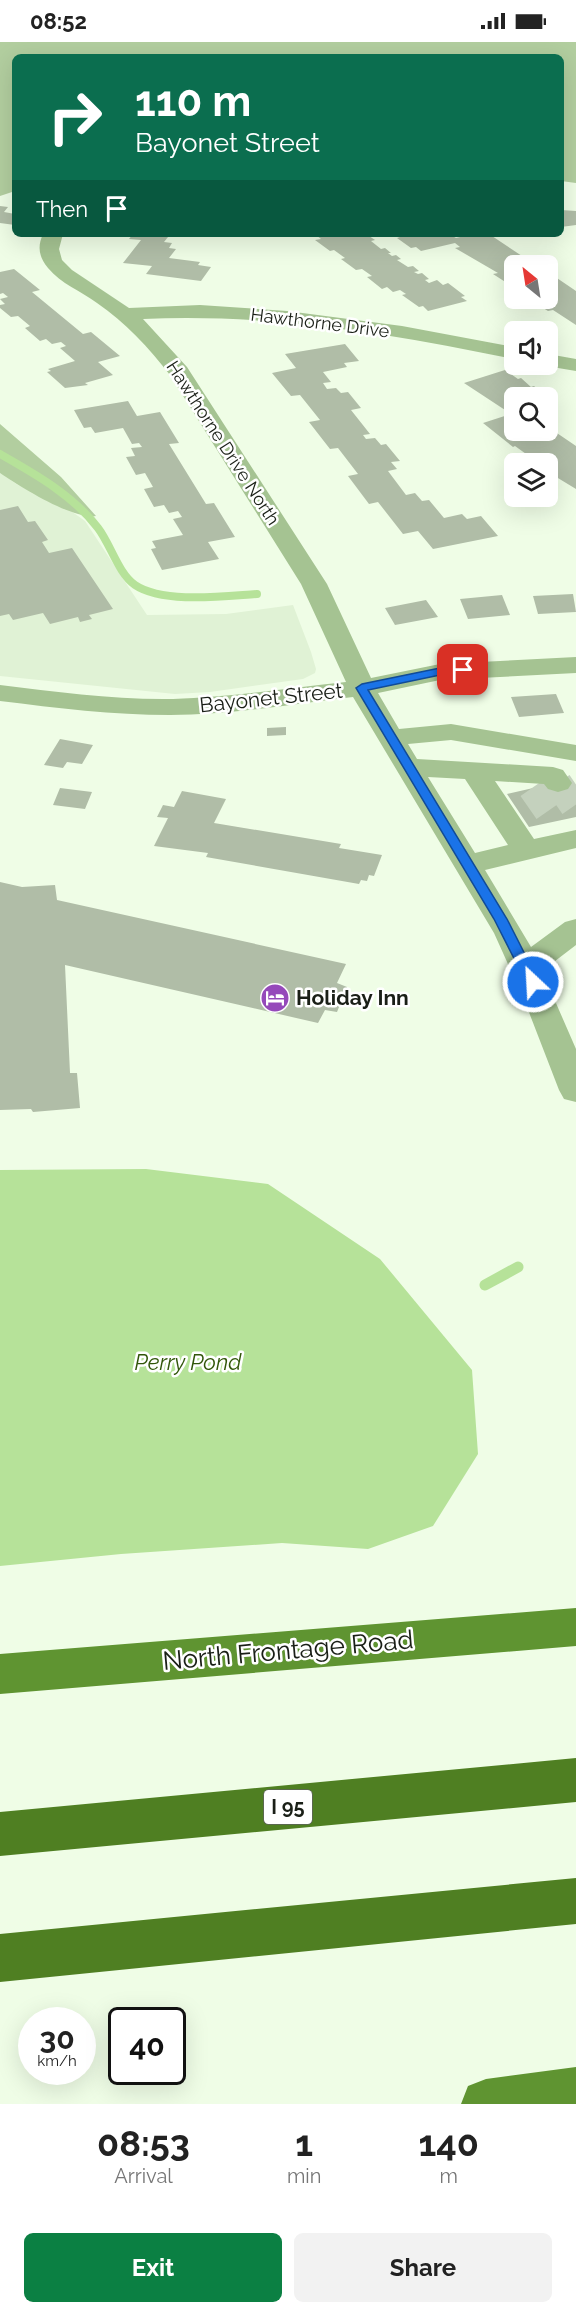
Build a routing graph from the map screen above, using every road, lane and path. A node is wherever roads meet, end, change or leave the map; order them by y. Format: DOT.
graph roads {
  1 [pos="52,237"];
  2 [pos="124,314"];
  3 [pos="504,351"];
  4 [pos="558,362"];
  5 [pos="576,365"];
  6 [pos="576,665"];
  7 [pos="362,688"];
  8 [pos="0,693"];
  9 [pos="390,738"];
  10 [pos="576,753"];
  11 [pos="409,767"];
  12 [pos="474,771"];
  13 [pos="538,782"];
  14 [pos="567,834"];
  15 [pos="527,851"];
  16 [pos="468,864"];
  17 [pos="576,929"];
  18 [pos="526,967"];
  19 [pos="576,1090"];
  20 [pos="576,1627"];
  21 [pos="0,1674"];
  22 [pos="576,1780"];
  23 [pos="0,1834"];
  24 [pos="576,1901"];
  25 [pos="0,1958"];
  26 [pos="576,2092"];
  27 [pos="576,2099"];
  28 [pos="490,2104"];
  1 -- 2 [label="street, Hawthorne Drive North"];
  2 -- 3 [label="street, Hawthorne Drive"];
  2 -- 7 [label="street, Hawthorne Drive North"];
  4 -- 5 [label="street"];
  6 -- 7 [label="street, Bayonet Street"];
  7 -- 8 [label="street, Bayonet Street"];
  7 -- 9 [label="street, Hawthorne Drive North"];
  9 -- 10 [label="street"];
  9 -- 11 [label="street, Hawthorne Drive North"];
  11 -- 12 [label="street"];
  11 -- 16 [label="street, Hawthorne Drive North"];
  12 -- 13 [label="street"];
  12 -- 15 [label="street"];
  14 -- 15 [label="street"];
  15 -- 16 [label="street"];
  16 -- 18 [label="street, Hawthorne Drive North"];
  17 -- 18 [label="street"];
  18 -- 19 [label="street, Hawthorne Drive North"];
  20 -- 21 [label="main road, North Frontage Road"];
  22 -- 23 [label="highway, I 95"];
  24 -- 25 [label="highway"];
  26 -- 28 [label="main road"];
  27 -- 28 [label="main road"];
}
